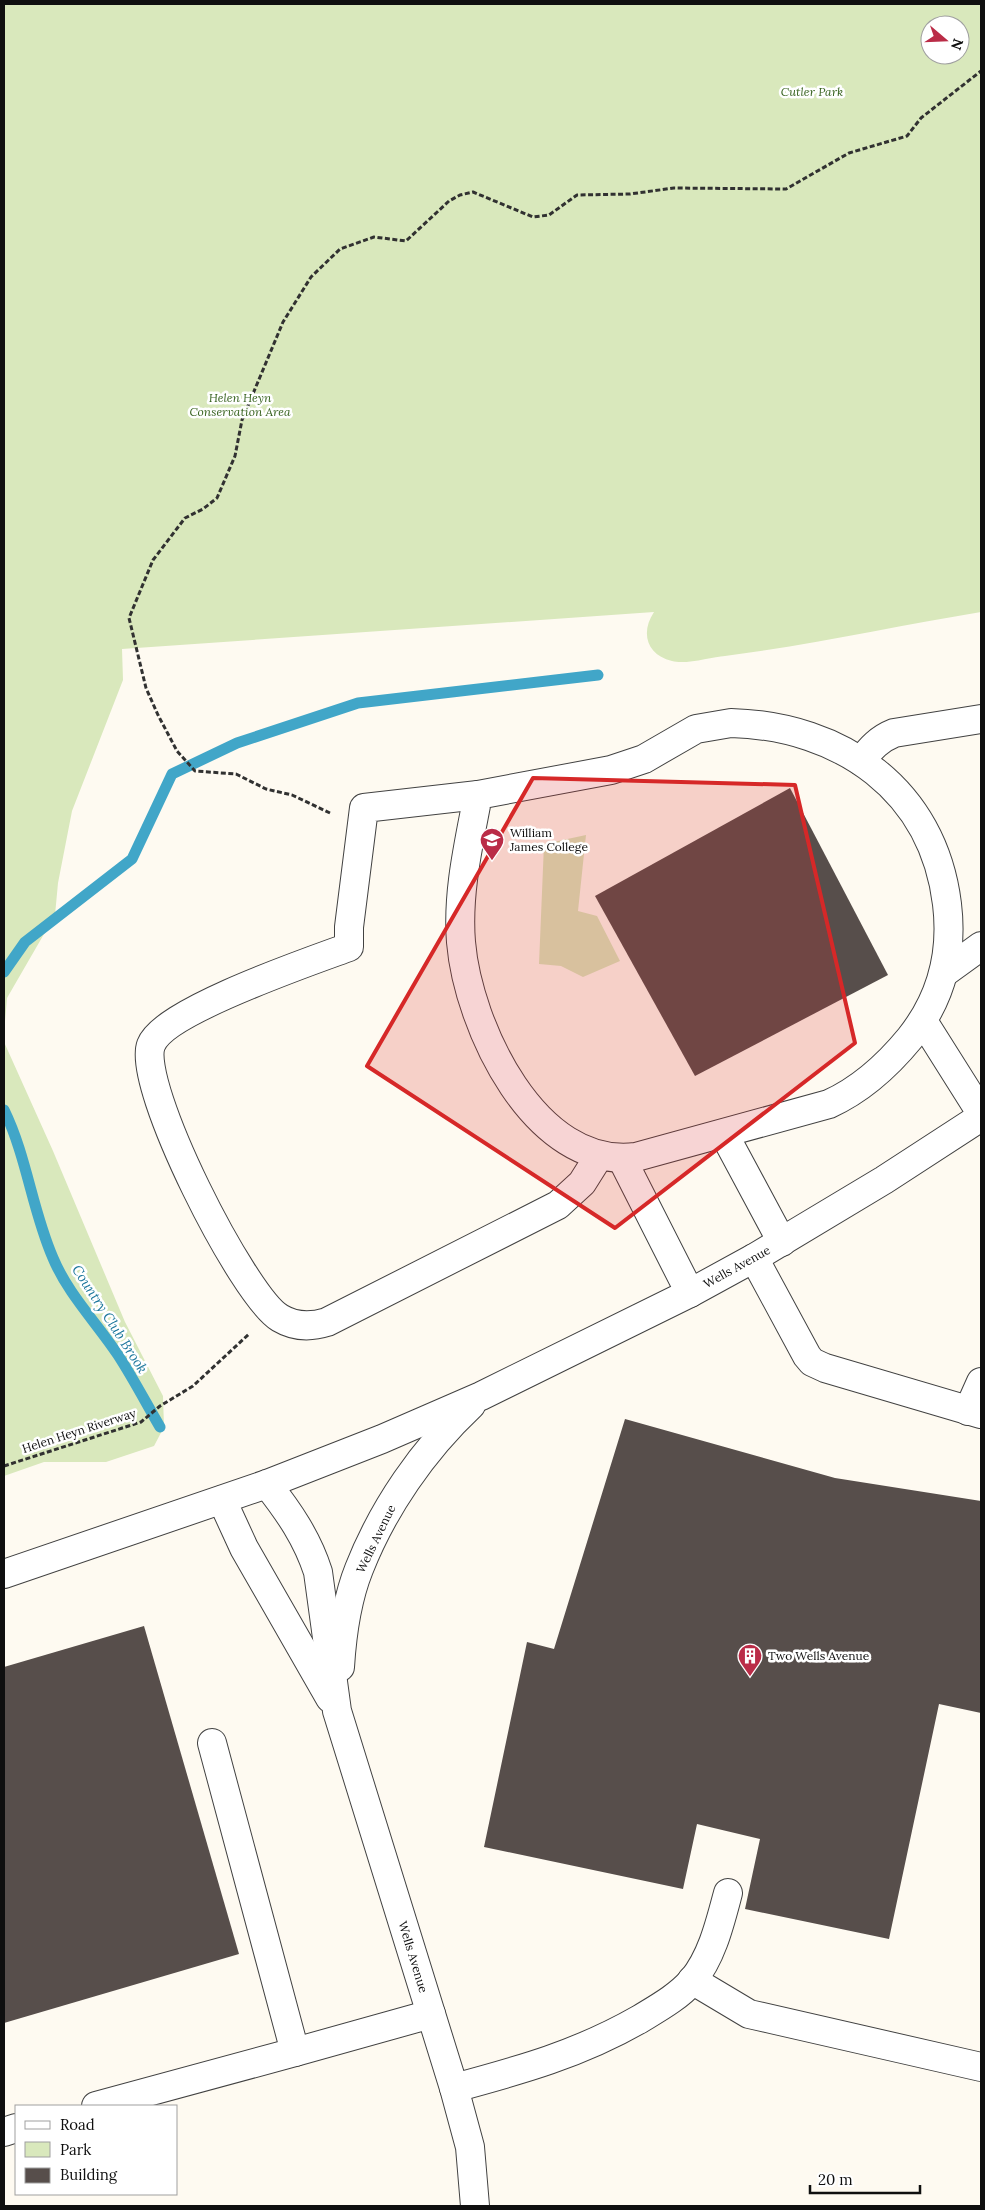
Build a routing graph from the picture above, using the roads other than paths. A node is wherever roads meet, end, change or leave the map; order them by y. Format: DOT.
graph roads {
  1 [pos="981,719"];
  2 [pos="861,761"];
  3 [pos="478,795"];
  4 [pos="981,946"];
  5 [pos="944,973"];
  6 [pos="923,1021"];
  7 [pos="981,1112"];
  8 [pos="981,1118"];
  9 [pos="724,1134"];
  10 [pos="610,1158"];
  11 [pos="782,1242"];
  12 [pos="754,1258"];
  13 [pos="690,1293"];
  14 [pos="981,1382"];
  15 [pos="481,1396"];
  16 [pos="975,1412"];
  17 [pos="266,1484"];
  18 [pos="222,1500"];
  19 [pos="4,1574"];
  20 [pos="337,1710"];
  21 [pos="212,1742"];
  22 [pos="728,1893"];
  23 [pos="692,1980"];
  24 [pos="431,2014"];
  25 [pos="295,2052"];
  26 [pos="981,2067"];
  27 [pos="454,2088"];
  28 [pos="100,2105"];
  29 [pos="476,2206"];
  1 -- 2 [label="street"];
  2 -- 3 [label="street"];
  2 -- 5 [label="street"];
  3 -- 10 [label="street"];
  3 -- 10 [label="street"];
  4 -- 5 [label="street"];
  5 -- 6 [label="street"];
  6 -- 7 [label="street"];
  6 -- 9 [label="street"];
  8 -- 11 [label="street, Wells Avenue"];
  9 -- 10 [label="street"];
  9 -- 11 [label="street"];
  10 -- 13 [label="street"];
  11 -- 12 [label="street, Wells Avenue"];
  12 -- 13 [label="street, Wells Avenue"];
  12 -- 16 [label="street"];
  13 -- 15 [label="street, Wells Avenue"];
  14 -- 16 [label="street"];
  15 -- 17 [label="street, Wells Avenue"];
  15 -- 20 [label="street, Wells Avenue"];
  17 -- 18 [label="street, Wells Avenue"];
  17 -- 20 [label="street, Wells Avenue"];
  18 -- 19 [label="street, Wells Avenue"];
  18 -- 20 [label="street, Wells Avenue"];
  20 -- 24 [label="street, Wells Avenue"];
  21 -- 25 [label="street"];
  22 -- 23 [label="street"];
  23 -- 26 [label="street"];
  23 -- 27 [label="street"];
  24 -- 25 [label="street"];
  24 -- 27 [label="street, Wells Avenue"];
  25 -- 28 [label="street"];
  27 -- 29 [label="street, Wells Avenue"];
}
